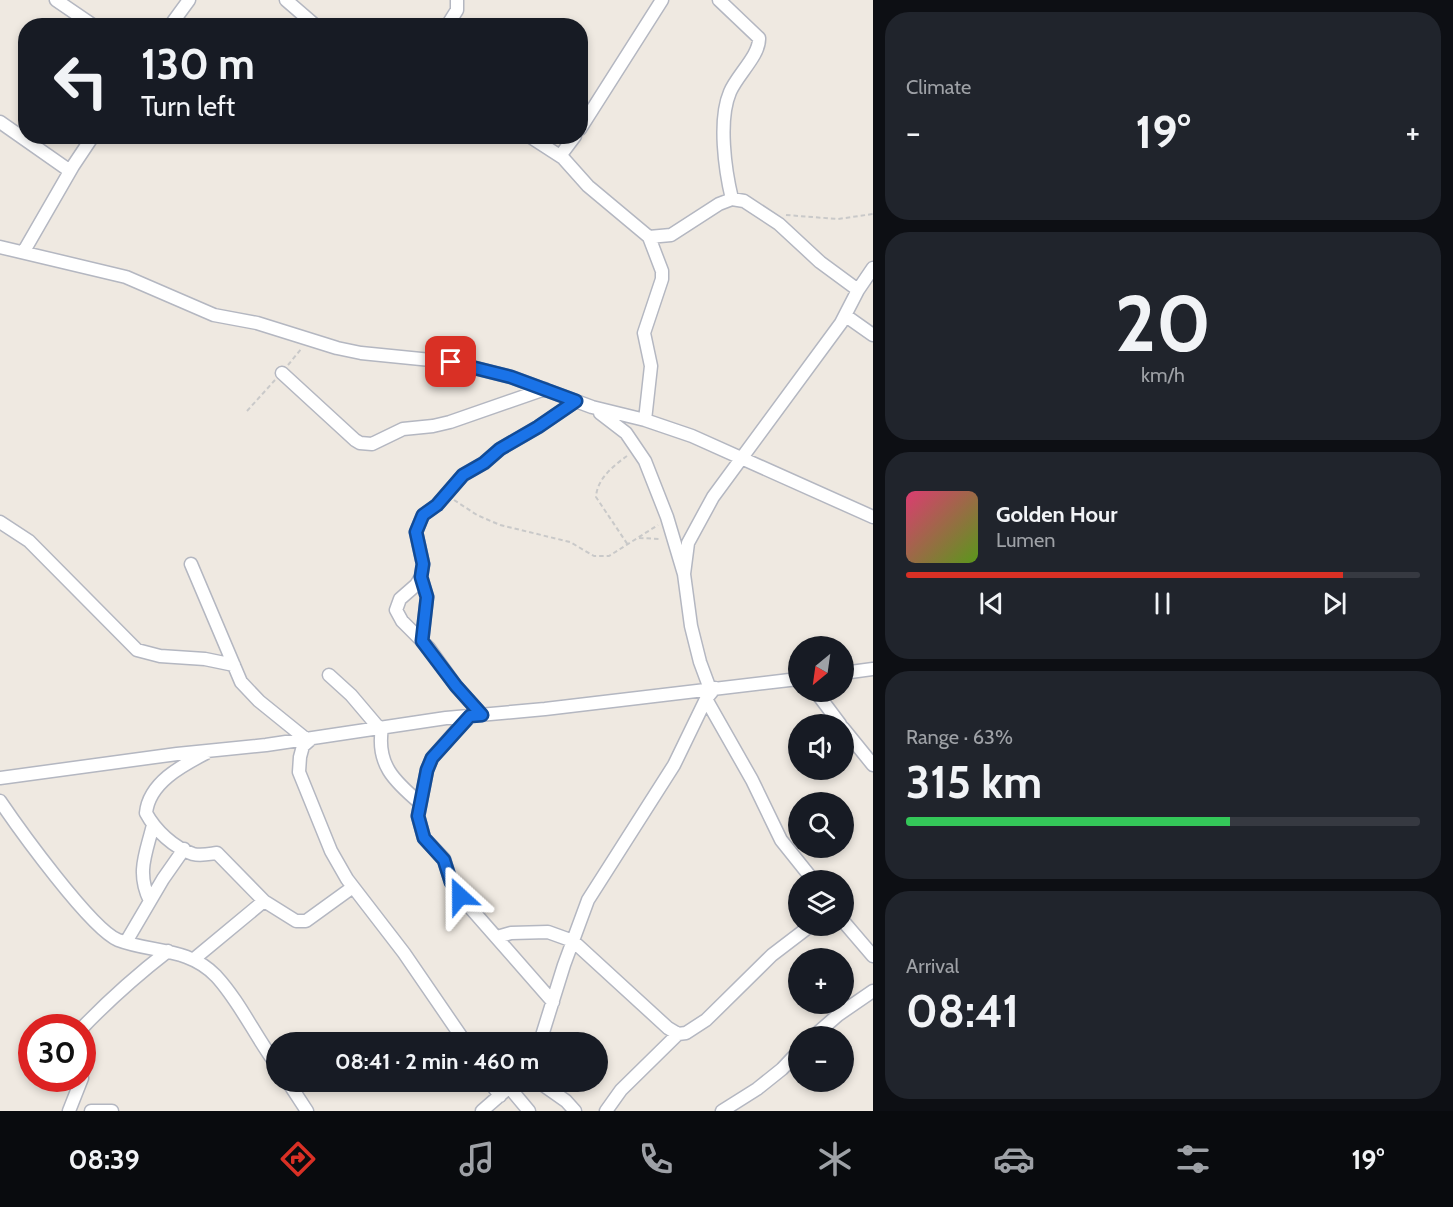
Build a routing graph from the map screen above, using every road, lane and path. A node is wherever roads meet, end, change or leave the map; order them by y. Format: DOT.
graph roads {
  1 [pos="56,0"];
  2 [pos="189,0"];
  3 [pos="286,0"];
  4 [pos="457,0"];
  5 [pos="662,0"];
  6 [pos="719,0"];
  7 [pos="82,18"];
  8 [pos="176,18"];
  9 [pos="307,18"];
  10 [pos="452,18"];
  11 [pos="588,116"];
  12 [pos="0,122"];
  13 [pos="18,135"];
  14 [pos="31,144"];
  15 [pos="88,144"];
  16 [pos="541,144"];
  17 [pos="569,144"];
  18 [pos="560,156"];
  19 [pos="70,171"];
  20 [pos="732,199"];
  21 [pos="873,214"];
  22 [pos="786,215"];
  23 [pos="649,237"];
  24 [pos="0,247"];
  25 [pos="24,251"];
  26 [pos="873,268"];
  27 [pos="858,290"];
  28 [pos="846,316"];
  29 [pos="873,335"];
  30 [pos="282,373"];
  31 [pos="545,389"];
  32 [pos="576,401"];
  33 [pos="592,407"];
  34 [pos="645,420"];
  35 [pos="638,450"];
  36 [pos="742,458"];
  37 [pos="446,495"];
  38 [pos="852,508"];
  39 [pos="873,518"];
  40 [pos="668,519"];
  41 [pos="0,522"];
  42 [pos="873,527"];
  43 [pos="639,538"];
  44 [pos="675,543"];
  45 [pos="628,545"];
  46 [pos="191,564"];
  47 [pos="684,574"];
  48 [pos="421,577"];
  49 [pos="422,641"];
  50 [pos="234,665"];
  51 [pos="873,669"];
  52 [pos="854,672"];
  53 [pos="329,675"];
  54 [pos="788,680"];
  55 [pos="710,692"];
  56 [pos="476,715"];
  57 [pos="381,728"];
  58 [pos="308,739"];
  59 [pos="854,742"];
  60 [pos="212,750"];
  61 [pos="873,765"];
  62 [pos="0,778"];
  63 [pos="0,801"];
  64 [pos="420,803"];
  65 [pos="153,825"];
  66 [pos="184,849"];
  67 [pos="805,870"];
  68 [pos="353,887"];
  69 [pos="150,900"];
  70 [pos="264,901"];
  71 [pos="854,934"];
  72 [pos="797,936"];
  73 [pos="497,937"];
  74 [pos="573,941"];
  75 [pos="126,942"];
  76 [pos="168,951"];
  77 [pos="873,956"];
  78 [pos="194,959"];
  79 [pos="873,991"];
  80 [pos="553,1002"];
  81 [pos="96,1014"];
  82 [pos="825,1026"];
  83 [pos="458,1032"];
  84 [pos="543,1032"];
  85 [pos="678,1034"];
  86 [pos="266,1049"];
  87 [pos="788,1063"];
  88 [pos="76,1092"];
  89 [pos="295,1092"];
  90 [pos="497,1092"];
  91 [pos="504,1092"];
  92 [pos="517,1092"];
  93 [pos="553,1092"];
  94 [pos="500,1096"];
  95 [pos="69,1111"];
  96 [pos="91,1111"];
  97 [pos="112,1111"];
  98 [pos="307,1111"];
  99 [pos="482,1111"];
  100 [pos="529,1111"];
  101 [pos="575,1111"];
  102 [pos="606,1111"];
  103 [pos="722,1111"];
  1 -- 7 [label="street"];
  2 -- 8 [label="street"];
  3 -- 9 [label="street"];
  4 -- 10 [label="street"];
  5 -- 11 [label="street"];
  6 -- 20 [label="street"];
  12 -- 13 [label="street"];
  14 -- 19 [label="street"];
  15 -- 19 [label="street"];
  16 -- 18 [label="street"];
  17 -- 18 [label="street"];
  18 -- 23 [label="street"];
  19 -- 25 [label="street"];
  20 -- 23 [label="street"];
  20 -- 27 [label="street"];
  21 -- 22 [label="path"];
  23 -- 34 [label="street"];
  24 -- 25 [label="street"];
  25 -- 31 [label="street"];
  26 -- 27 [label="street"];
  27 -- 28 [label="street"];
  28 -- 29 [label="street"];
  28 -- 36 [label="street"];
  30 -- 31 [label="street"];
  31 -- 32 [label="street"];
  32 -- 33 [label="street"];
  32 -- 37 [label="street"];
  33 -- 34 [label="street"];
  33 -- 35 [label="street"];
  34 -- 36 [label="street"];
  35 -- 40 [label="street"];
  35 -- 45 [label="path"];
  36 -- 38 [label="street"];
  36 -- 47 [label="street"];
  37 -- 45 [label="path"];
  37 -- 48 [label="street"];
  38 -- 39 [label="street"];
  38 -- 42 [label="street"];
  40 -- 43 [label="path"];
  40 -- 44 [label="street"];
  41 -- 50 [label="street"];
  43 -- 44 [label="path"];
  43 -- 45 [label="path"];
  44 -- 47 [label="street"];
  46 -- 50 [label="street"];
  47 -- 55 [label="street"];
  48 -- 49 [label="street"];
  48 -- 49 [label="street"];
  49 -- 56 [label="street"];
  50 -- 58 [label="street"];
  51 -- 52 [label="street"];
  53 -- 57 [label="street"];
  54 -- 55 [label="street"];
  55 -- 56 [label="street"];
  55 -- 67 [label="street"];
  55 -- 74 [label="street"];
  56 -- 57 [label="street"];
  56 -- 64 [label="street"];
  57 -- 58 [label="street"];
  57 -- 64 [label="street"];
  58 -- 60 [label="street"];
  58 -- 68 [label="street"];
  59 -- 61 [label="street"];
  60 -- 62 [label="street"];
  60 -- 65 [label="street"];
  63 -- 75 [label="street"];
  64 -- 73 [label="street"];
  65 -- 66 [label="street"];
  65 -- 69 [label="street"];
  66 -- 69 [label="street"];
  66 -- 70 [label="street"];
  68 -- 70 [label="street"];
  68 -- 83 [label="street"];
  69 -- 75 [label="street"];
  70 -- 78 [label="street"];
  71 -- 77 [label="street"];
  72 -- 85 [label="street"];
  73 -- 74 [label="street"];
  73 -- 80 [label="street"];
  74 -- 80 [label="street"];
  74 -- 85 [label="street"];
  75 -- 76 [label="street"];
  76 -- 78 [label="street"];
  76 -- 81 [label="street"];
  78 -- 86 [label="street"];
  79 -- 82 [label="street"];
  80 -- 84 [label="street"];
  85 -- 102 [label="street"];
  87 -- 103 [label="street"];
  88 -- 95 [label="street"];
  89 -- 98 [label="street"];
  90 -- 94 [label="street"];
  91 -- 94 [label="street"];
  92 -- 100 [label="street"];
  93 -- 101 [label="street"];
  94 -- 99 [label="street"];
  96 -- 97 [label="street"];
}
